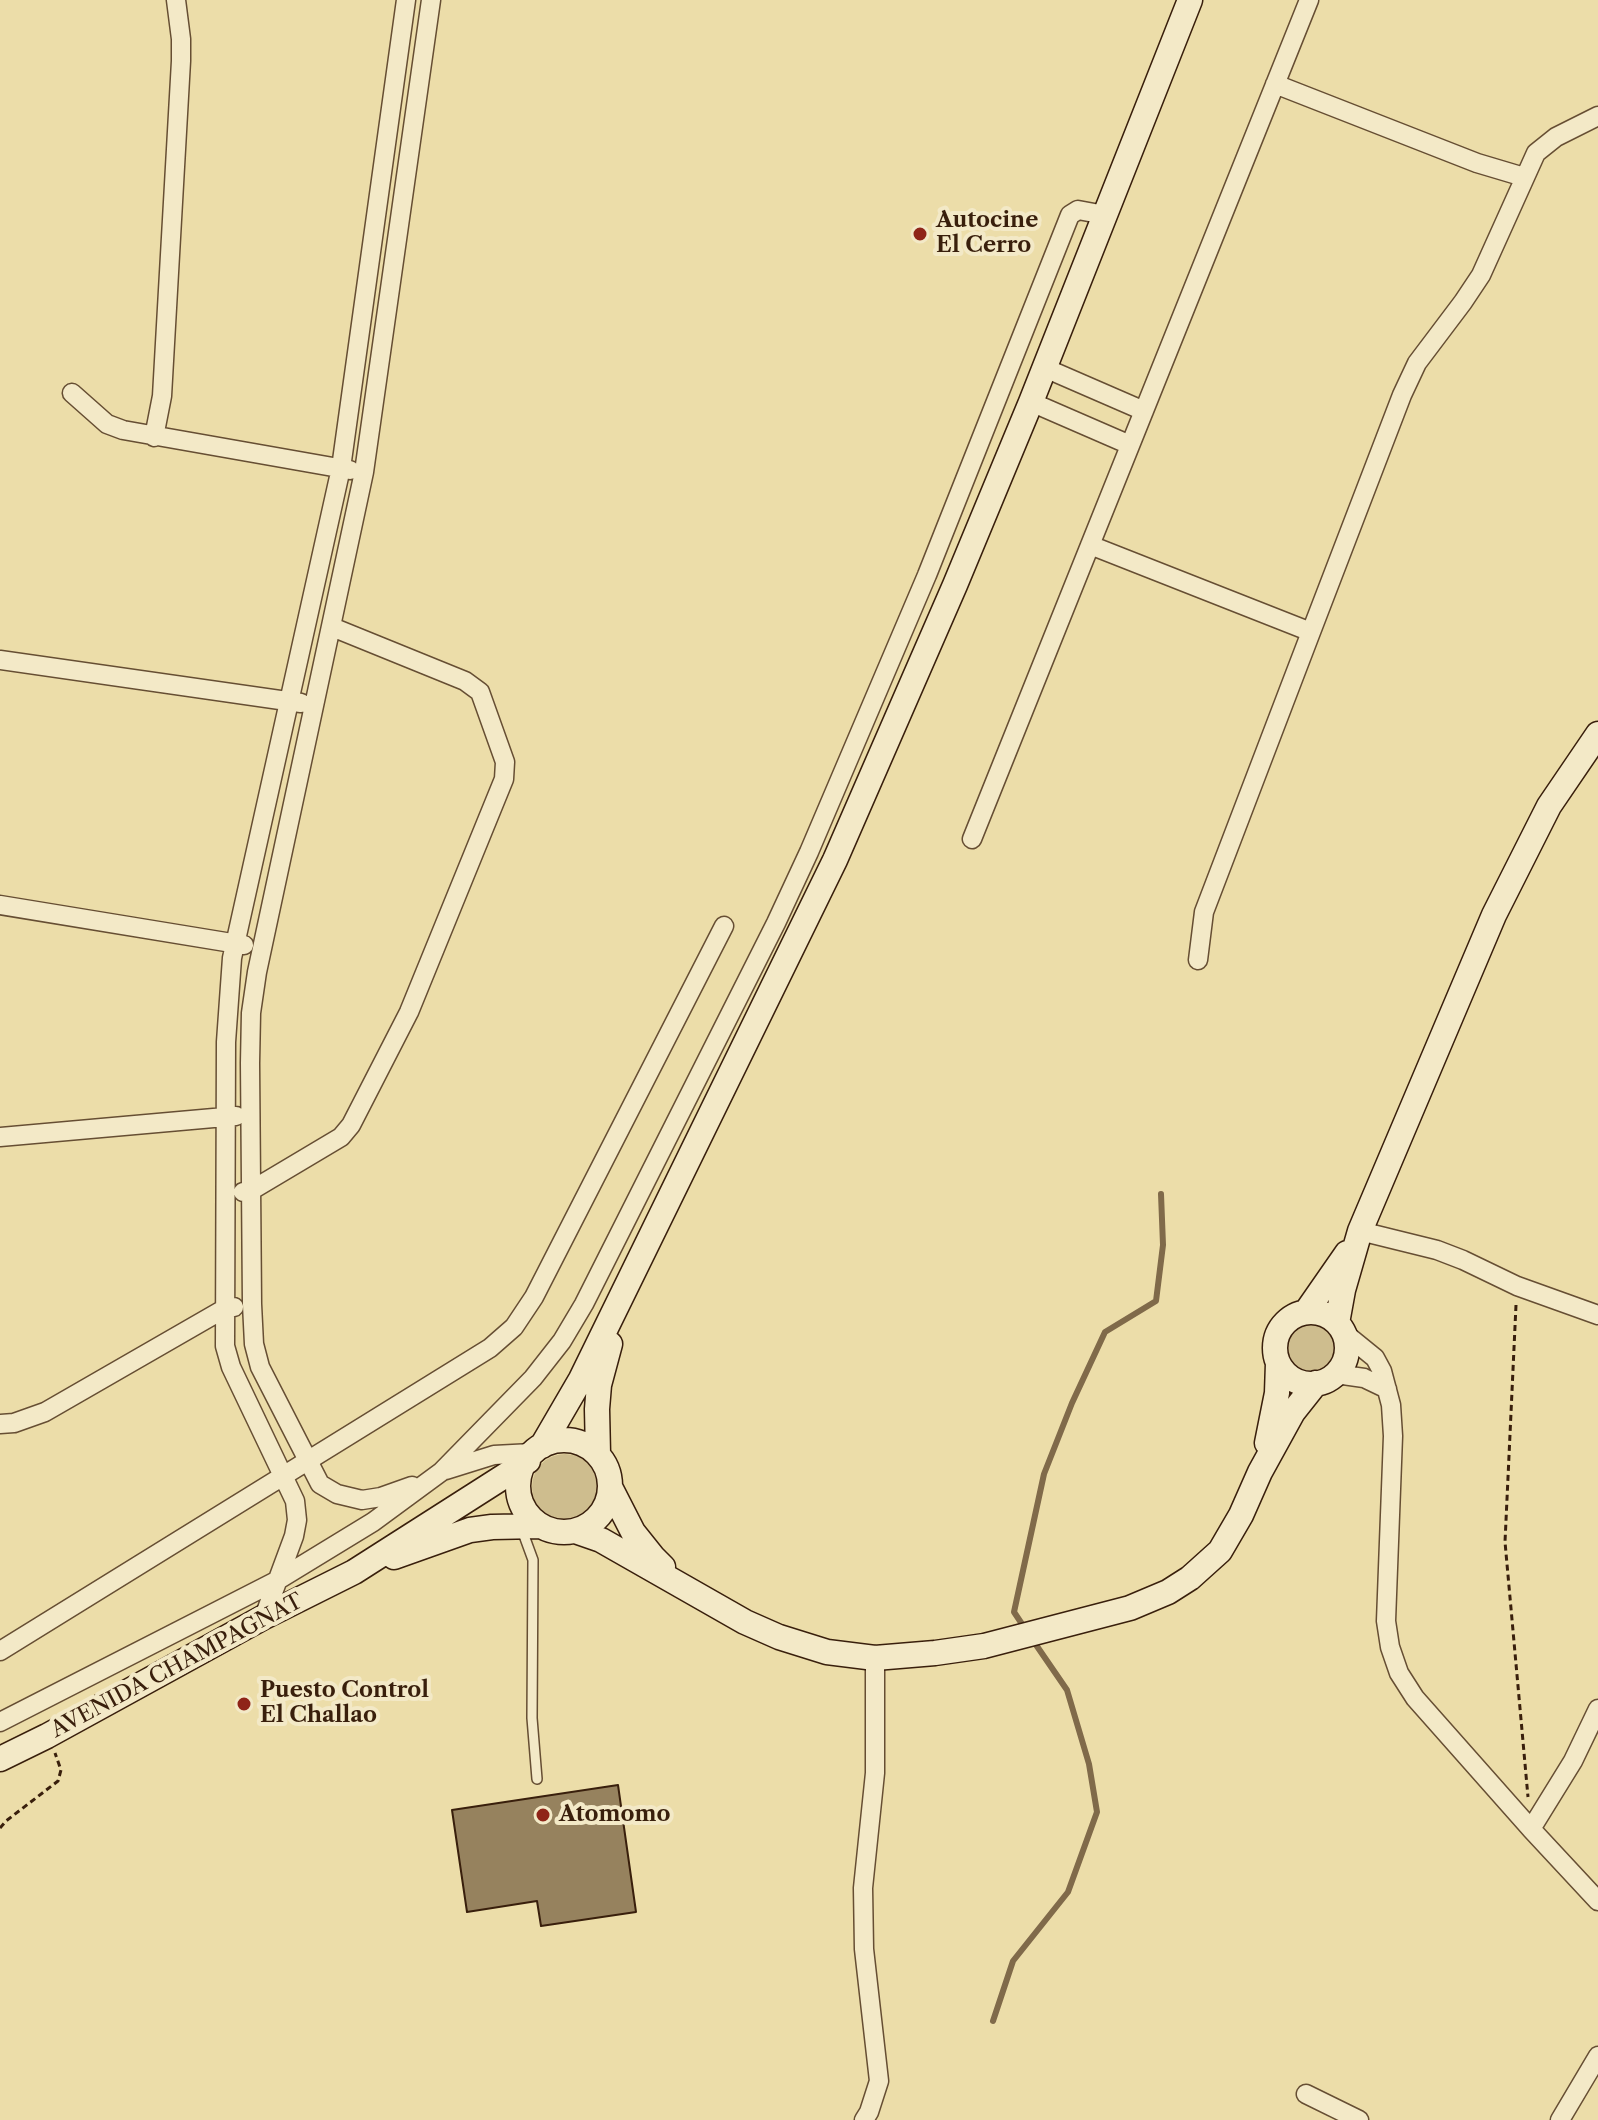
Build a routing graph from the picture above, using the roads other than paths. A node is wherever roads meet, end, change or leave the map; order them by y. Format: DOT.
graph roads {
  1 [pos="176,0"];
  2 [pos="406,0"];
  3 [pos="431,0"];
  4 [pos="1190,0"];
  5 [pos="1309,0"];
  6 [pos="1275,84"];
  7 [pos="1598,116"];
  8 [pos="1524,177"];
  9 [pos="1105,215"];
  10 [pos="1045,368"];
  11 [pos="72,393"];
  12 [pos="1031,402"];
  13 [pos="1144,411"];
  14 [pos="154,437"];
  15 [pos="1130,445"];
  16 [pos="341,468"];
  17 [pos="364,472"];
  18 [pos="1090,545"];
  19 [pos="927,575"];
  20 [pos="955,585"];
  21 [pos="332,627"];
  22 [pos="1311,632"];
  23 [pos="0,660"];
  24 [pos="876,695"];
  25 [pos="290,701"];
  26 [pos="904,704"];
  27 [pos="315,705"];
  28 [pos="1598,734"];
  29 [pos="972,839"];
  30 [pos="809,852"];
  31 [pos="835,860"];
  32 [pos="0,905"];
  33 [pos="776,923"];
  34 [pos="724,926"];
  35 [pos="800,929"];
  36 [pos="235,944"];
  37 [pos="263,948"];
  38 [pos="1198,960"];
  39 [pos="251,1113"];
  40 [pos="226,1118"];
  41 [pos="0,1137"];
  42 [pos="252,1190"];
  43 [pos="225,1197"];
  44 [pos="1360,1231"];
  45 [pos="623,1291"];
  46 [pos="252,1304"];
  47 [pos="224,1309"];
  48 [pos="1306,1312"];
  49 [pos="1598,1315"];
  50 [pos="1340,1328"];
  51 [pos="1278,1363"];
  52 [pos="1326,1379"];
  53 [pos="1387,1389"];
  54 [pos="0,1424"];
  55 [pos="534,1453"];
  56 [pos="598,1454"];
  57 [pos="308,1459"];
  58 [pos="441,1472"];
  59 [pos="1260,1472"];
  60 [pos="283,1475"];
  61 [pos="610,1487"];
  62 [pos="531,1526"];
  63 [pos="575,1531"];
  64 [pos="354,1572"];
  65 [pos="278,1580"];
  66 [pos="686,1587"];
  67 [pos="264,1617"];
  68 [pos="0,1651"];
  69 [pos="875,1658"];
  70 [pos="1598,1709"];
  71 [pos="0,1722"];
  72 [pos="0,1759"];
  73 [pos="537,1779"];
  74 [pos="1531,1829"];
  75 [pos="1598,1901"];
  76 [pos="1598,2056"];
  77 [pos="1306,2094"];
  78 [pos="864,2120"];
  79 [pos="1359,2120"];
  80 [pos="1560,2120"];
  1 -- 14 [label="street"];
  2 -- 16 [label="street"];
  3 -- 17 [label="street"];
  4 -- 9 [label="main road"];
  5 -- 6 [label="street"];
  6 -- 8 [label="street"];
  6 -- 13 [label="street"];
  7 -- 8 [label="street"];
  8 -- 22 [label="street"];
  9 -- 10 [label="main road"];
  9 -- 19 [label="street"];
  10 -- 12 [label="main road"];
  10 -- 13 [label="street"];
  11 -- 14 [label="street"];
  12 -- 15 [label="street"];
  12 -- 20 [label="main road"];
  13 -- 15 [label="street"];
  14 -- 16 [label="street"];
  15 -- 18 [label="street"];
  16 -- 17 [label="street"];
  16 -- 25 [label="street"];
  17 -- 21 [label="street"];
  18 -- 22 [label="street"];
  18 -- 29 [label="street"];
  19 -- 20 [label="street"];
  19 -- 24 [label="street"];
  20 -- 26 [label="main road"];
  21 -- 27 [label="street"];
  21 -- 42 [label="street"];
  22 -- 38 [label="street"];
  23 -- 25 [label="street"];
  24 -- 26 [label="street"];
  24 -- 30 [label="street"];
  25 -- 27 [label="street"];
  25 -- 36 [label="street"];
  26 -- 31 [label="main road"];
  27 -- 37 [label="street"];
  28 -- 44 [label="main road"];
  30 -- 31 [label="street"];
  30 -- 33 [label="street"];
  31 -- 35 [label="main road"];
  32 -- 36 [label="street"];
  33 -- 35 [label="street"];
  33 -- 58 [label="street"];
  34 -- 57 [label="street"];
  35 -- 45 [label="main road"];
  36 -- 37 [label="street"];
  36 -- 40 [label="street"];
  37 -- 39 [label="street"];
  39 -- 40 [label="street"];
  39 -- 42 [label="street"];
  40 -- 41 [label="street"];
  40 -- 43 [label="street"];
  42 -- 43 [label="street"];
  42 -- 46 [label="street"];
  43 -- 47 [label="street"];
  44 -- 48 [label="main road"];
  44 -- 49 [label="street"];
  44 -- 50 [label="main road"];
  45 -- 55 [label="main road"];
  45 -- 56 [label="main road"];
  46 -- 47 [label="street"];
  46 -- 57 [label="street"];
  47 -- 54 [label="street"];
  47 -- 60 [label="street"];
  48 -- 50 [label="main road"];
  48 -- 51 [label="main road"];
  50 -- 52 [label="main road"];
  50 -- 53 [label="street"];
  51 -- 52 [label="main road"];
  51 -- 59 [label="main road"];
  52 -- 53 [label="street"];
  52 -- 59 [label="main road"];
  53 -- 74 [label="street"];
  55 -- 56 [label="main road"];
  55 -- 58 [label="street"];
  55 -- 62 [label="main road"];
  55 -- 64 [label="main road, AVENIDA CHAMPAGNAT"];
  56 -- 61 [label="main road"];
  57 -- 58 [label="street"];
  57 -- 60 [label="street"];
  58 -- 65 [label="street"];
  59 -- 69 [label="main road"];
  60 -- 65 [label="street"];
  60 -- 68 [label="street"];
  61 -- 63 [label="main road"];
  61 -- 66 [label="main road"];
  62 -- 63 [label="main road"];
  62 -- 64 [label="main road, AVENIDA CHAMPAGNAT"];
  62 -- 73 [label="lane"];
  63 -- 66 [label="main road"];
  64 -- 67 [label="main road, AVENIDA CHAMPAGNAT"];
  65 -- 67 [label="street"];
  65 -- 71 [label="street"];
  66 -- 69 [label="main road"];
  67 -- 72 [label="main road, AVENIDA CHAMPAGNAT"];
  69 -- 78 [label="street"];
  70 -- 74 [label="street"];
  74 -- 75 [label="street"];
  76 -- 80 [label="street"];
  77 -- 79 [label="street"];
}
